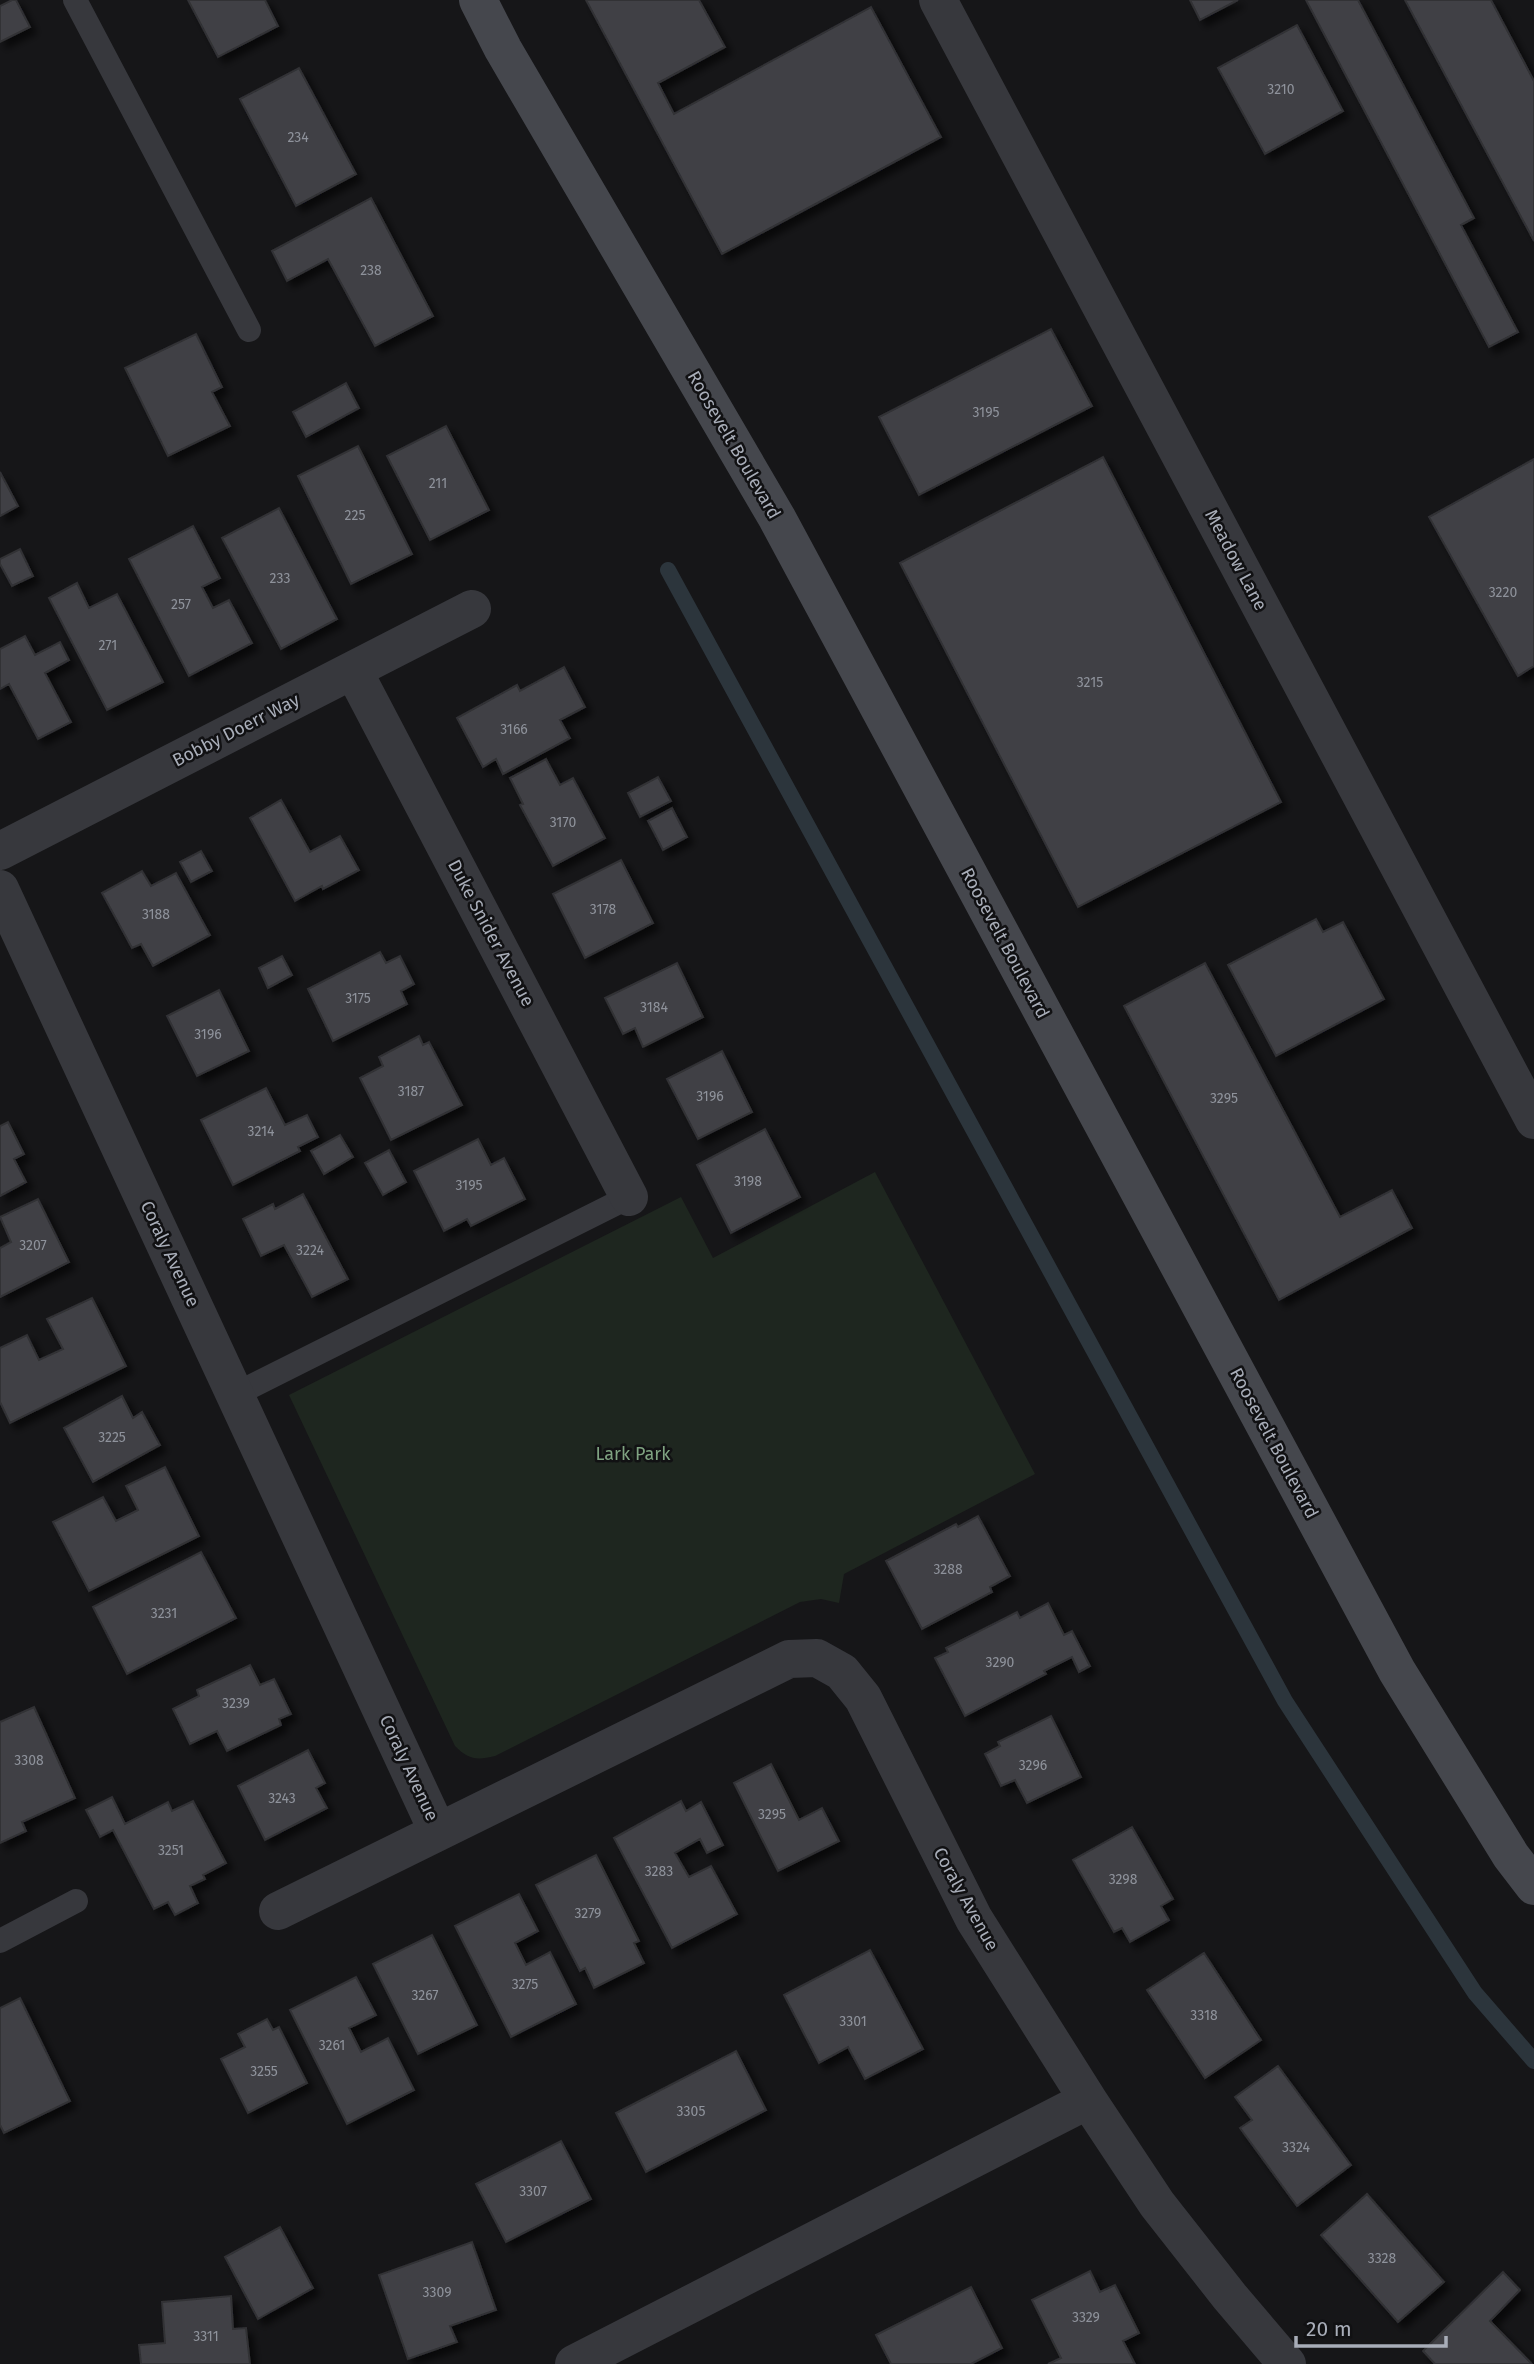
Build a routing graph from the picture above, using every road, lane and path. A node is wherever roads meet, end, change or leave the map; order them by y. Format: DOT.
graph roads {
  1 [pos="75,0"];
  2 [pos="478,0"];
  3 [pos="938,0"];
  4 [pos="249,330"];
  5 [pos="472,609"];
  6 [pos="353,670"];
  7 [pos="0,851"];
  8 [pos="0,889"];
  9 [pos="1534,1120"];
  10 [pos="629,1196"];
  11 [pos="236,1394"];
  12 [pos="438,1832"];
  13 [pos="1534,1886"];
  14 [pos="76,1901"];
  15 [pos="278,1912"];
  16 [pos="0,1941"];
  17 [pos="1088,2100"];
  18 [pos="574,2364"];
  19 [pos="1287,2364"];
  1 -- 4 [label="lane"];
  2 -- 13 [label="main road, Roosevelt Boulevard"];
  3 -- 9 [label="street, Meadow Lane"];
  5 -- 6 [label="street, Bobby Doerr Way"];
  6 -- 7 [label="street, Bobby Doerr Way"];
  6 -- 10 [label="street, Duke Snider Avenue"];
  8 -- 11 [label="street, Coraly Avenue"];
  10 -- 11 [label="lane"];
  11 -- 12 [label="street, Coraly Avenue"];
  12 -- 15 [label="street"];
  12 -- 17 [label="street, Coraly Avenue"];
  14 -- 16 [label="lane"];
  17 -- 18 [label="street"];
  17 -- 19 [label="street, Coraly Avenue"];
}
